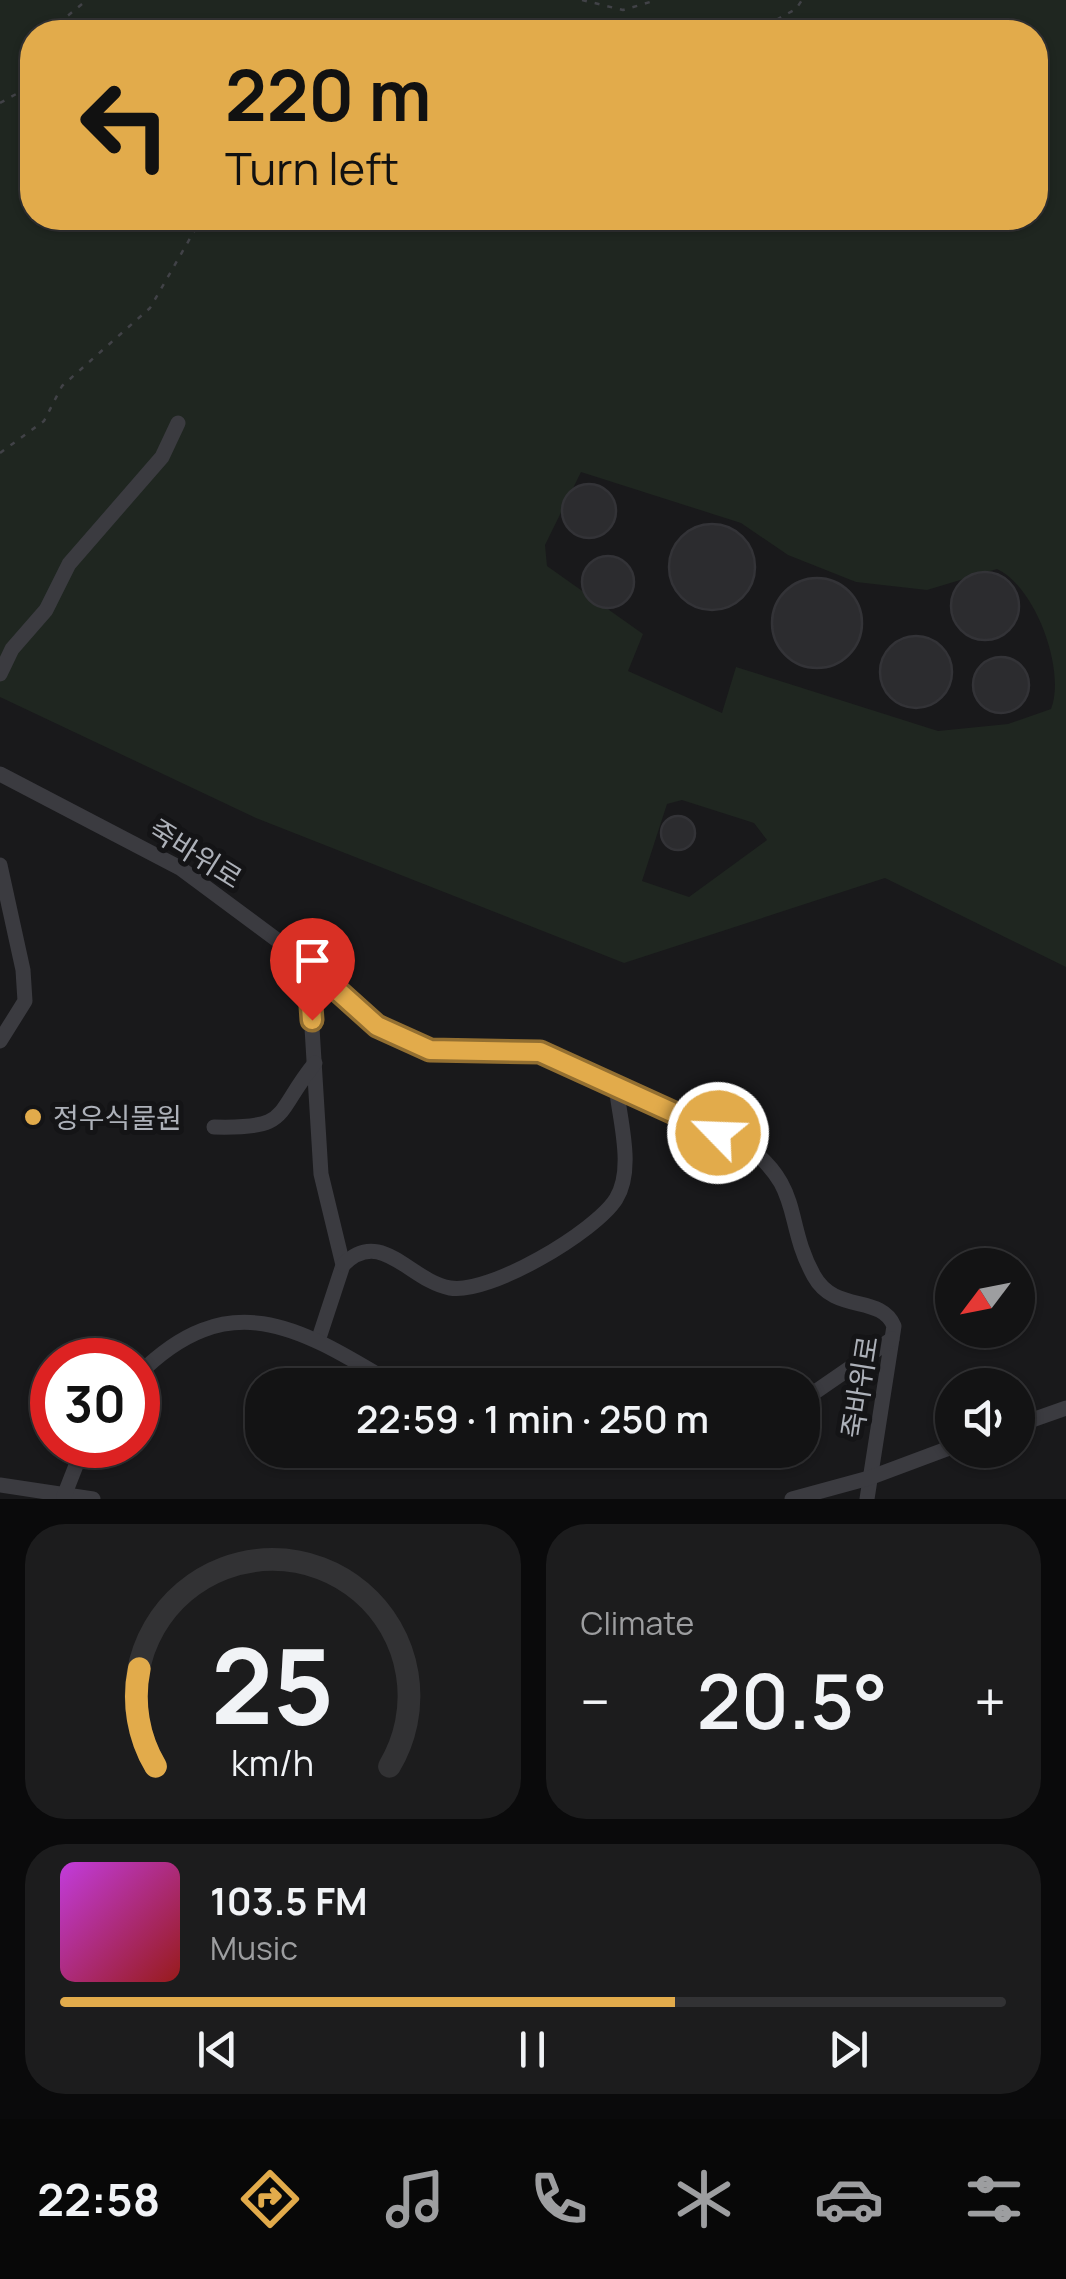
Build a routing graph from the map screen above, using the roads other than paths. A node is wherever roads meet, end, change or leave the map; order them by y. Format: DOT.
graph roads {
  1 [pos="178,423"];
  2 [pos="0,674"];
  3 [pos="2,770"];
  4 [pos="0,866"];
  5 [pos="308,964"];
  6 [pos="0,1041"];
  7 [pos="315,1063"];
  8 [pos="616,1085"];
  9 [pos="214,1127"];
  10 [pos="343,1265"];
  11 [pos="892,1339"];
  12 [pos="318,1342"];
  13 [pos="160,1354"];
  14 [pos="365,1368"];
  15 [pos="820,1389"];
  16 [pos="1066,1408"];
  17 [pos="1035,1419"];
  18 [pos="935,1453"];
  19 [pos="75,1468"];
  20 [pos="869,1478"];
  21 [pos="0,1485"];
  22 [pos="64,1496"];
  23 [pos="94,1499"];
  24 [pos="792,1499"];
  25 [pos="866,1499"];
  1 -- 2 [label="street"];
  3 -- 5 [label="street, 죽바위로"];
  4 -- 6 [label="street"];
  5 -- 7 [label="street"];
  5 -- 8 [label="street, 죽바위로"];
  7 -- 9 [label="street"];
  7 -- 10 [label="street"];
  8 -- 10 [label="street"];
  8 -- 11 [label="street, 죽바위로"];
  10 -- 12 [label="street"];
  11 -- 15 [label="street"];
  11 -- 20 [label="street, 죽바위로"];
  12 -- 13 [label="street"];
  12 -- 14 [label="street"];
  16 -- 17 [label="street"];
  18 -- 20 [label="street"];
  19 -- 22 [label="street"];
  20 -- 24 [label="street"];
  20 -- 25 [label="street, 죽바위로"];
  21 -- 22 [label="street"];
  22 -- 23 [label="street"];
}
